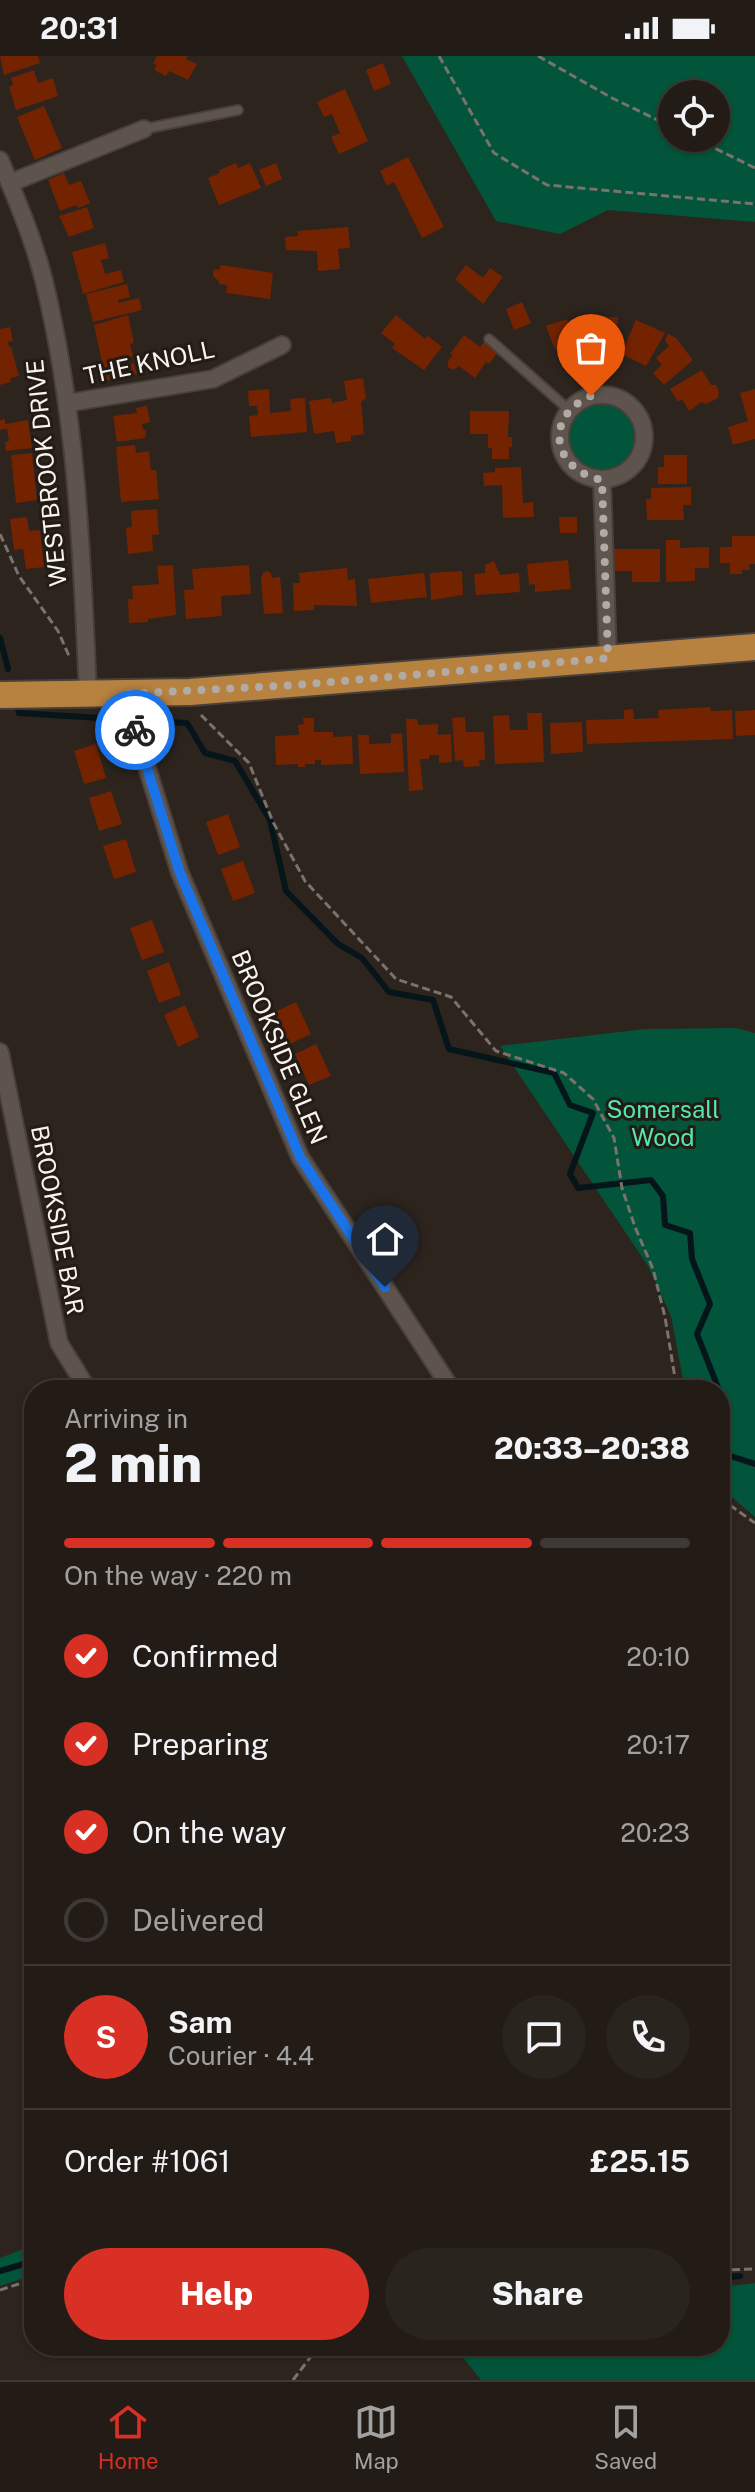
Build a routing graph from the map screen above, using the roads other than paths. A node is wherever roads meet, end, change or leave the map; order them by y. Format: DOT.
graph roads {
  1 [pos="238,110"];
  2 [pos="144,129"];
  3 [pos="0,160"];
  4 [pos="10,183"];
  5 [pos="489,339"];
  6 [pos="282,345"];
  7 [pos="68,403"];
  8 [pos="569,410"];
  9 [pos="602,480"];
  10 [pos="755,647"];
  11 [pos="608,658"];
  12 [pos="124,694"];
  13 [pos="0,695"];
  14 [pos="88,695"];
  15 [pos="0,1052"];
  16 [pos="82,1380"];
  17 [pos="445,1380"];
  1 -- 2 [label="lane"];
  2 -- 4 [label="street"];
  3 -- 4 [label="street, WESTBROOK DRIVE"];
  4 -- 7 [label="street, WESTBROOK DRIVE"];
  5 -- 8 [label="lane"];
  6 -- 7 [label="street, THE KNOLL"];
  7 -- 14 [label="street, WESTBROOK DRIVE"];
  8 -- 9 [label="street"];
  8 -- 9 [label="street"];
  9 -- 11 [label="street"];
  10 -- 11 [label="highway"];
  11 -- 12 [label="highway"];
  12 -- 14 [label="highway"];
  12 -- 17 [label="street, BROOKSIDE GLEN"];
  13 -- 14 [label="highway"];
  15 -- 16 [label="street, BROOKSIDE BAR"];
}
